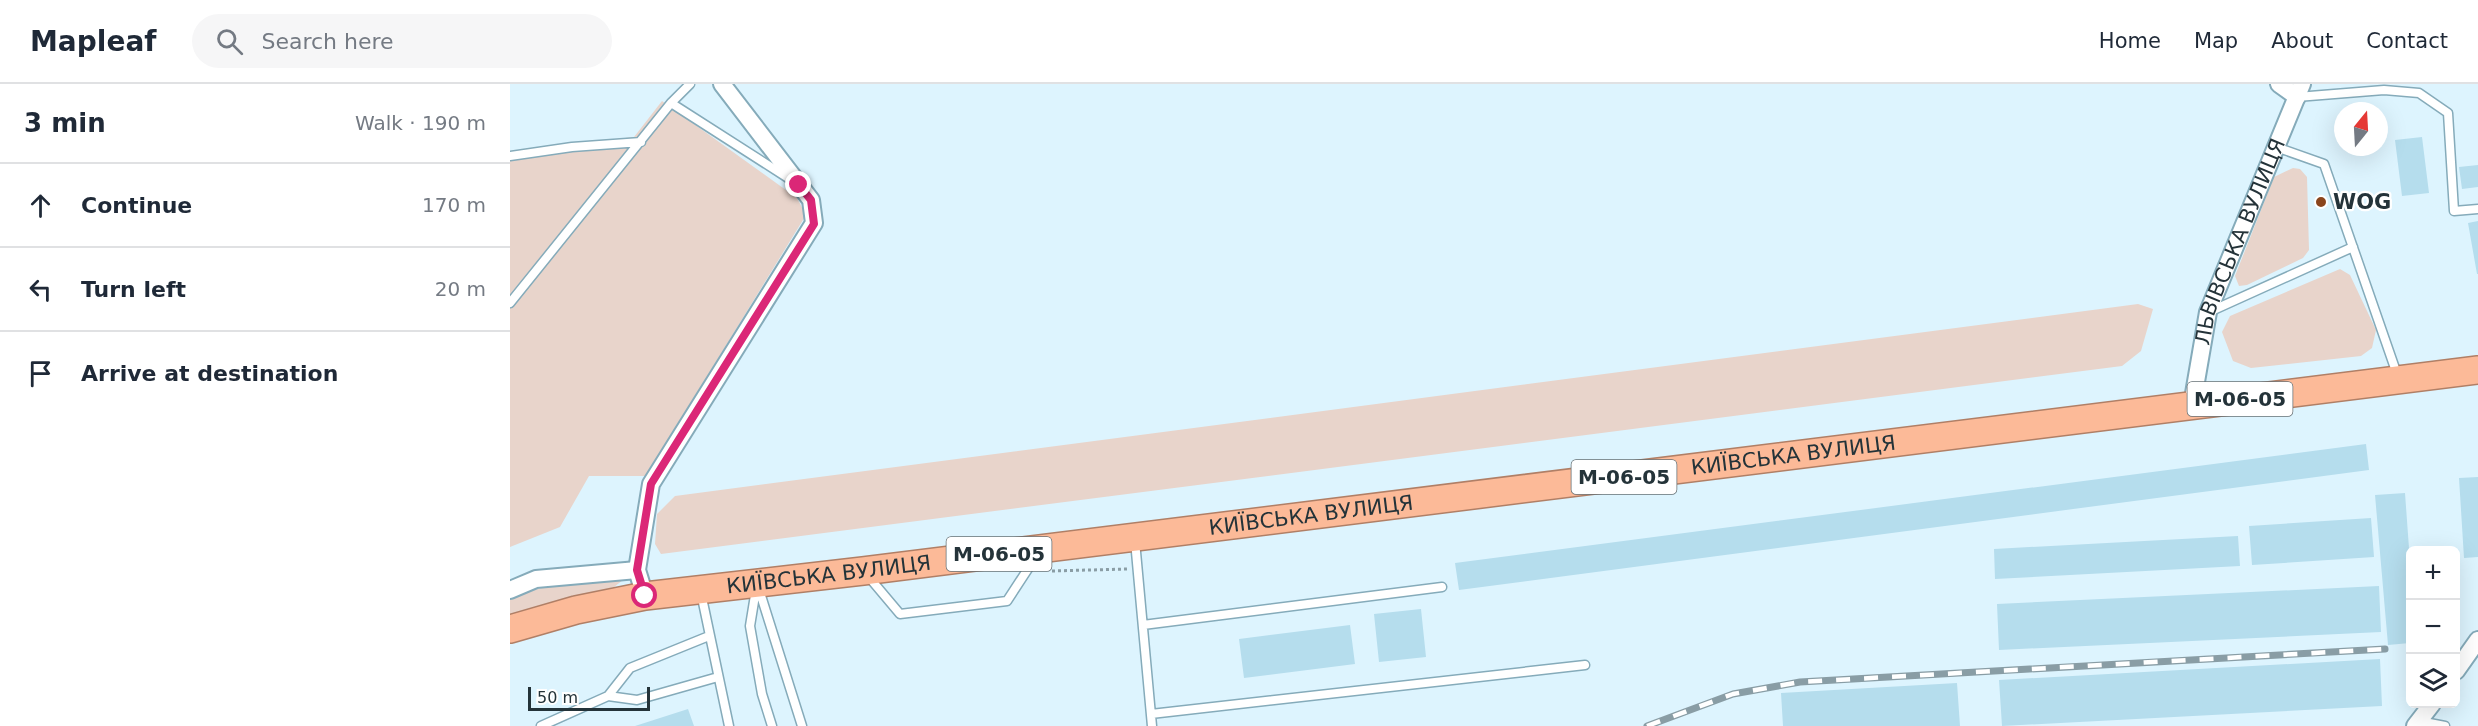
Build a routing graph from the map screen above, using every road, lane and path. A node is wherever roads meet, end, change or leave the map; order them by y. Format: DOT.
graph roads {
  1 [pos="690,84"];
  2 [pos="722,84"];
  3 [pos="2279,84"];
  4 [pos="2300,90"];
  5 [pos="671,103"];
  6 [pos="641,142"];
  7 [pos="2276,147"];
  8 [pos="510,156"];
  9 [pos="799,185"];
  10 [pos="2478,209"];
  11 [pos="2353,247"];
  12 [pos="510,303"];
  13 [pos="2208,312"];
  14 [pos="2478,370"];
  15 [pos="2399,380"];
  16 [pos="2192,405"];
  17 [pos="1135,537"];
  18 [pos="1043,560"];
  19 [pos="1138,569"];
  20 [pos="637,570"];
  21 [pos="863,572"];
  22 [pos="757,583"];
  23 [pos="1442,587"];
  24 [pos="510,590"];
  25 [pos="700,590"];
  26 [pos="645,596"];
  27 [pos="1143,625"];
  28 [pos="510,629"];
  29 [pos="709,636"];
  30 [pos="2478,640"];
  31 [pos="1585,665"];
  32 [pos="2460,665"];
  33 [pos="718,677"];
  34 [pos="608,696"];
  35 [pos="2429,708"];
  36 [pos="1151,714"];
  37 [pos="2417,724"];
  38 [pos="541,726"];
  39 [pos="729,726"];
  40 [pos="772,726"];
  41 [pos="802,726"];
  42 [pos="1152,726"];
  43 [pos="2445,726"];
  1 -- 5 [label="lane"];
  2 -- 9 [label="street"];
  3 -- 4 [label="street"];
  4 -- 7 [label="street, ЛЬВІВСЬКА ВУЛИЦЯ"];
  4 -- 10 [label="lane"];
  5 -- 6 [label="lane"];
  5 -- 9 [label="lane"];
  6 -- 8 [label="lane"];
  6 -- 12 [label="lane"];
  7 -- 11 [label="lane"];
  7 -- 13 [label="street, ЛЬВІВСЬКА ВУЛИЦЯ"];
  9 -- 20 [label="street"];
  11 -- 13 [label="lane"];
  11 -- 15 [label="lane"];
  13 -- 16 [label="street, ЛЬВІВСЬКА ВУЛИЦЯ"];
  14 -- 15 [label="highway, М-06-05"];
  15 -- 16 [label="highway, М-06-05"];
  16 -- 17 [label="highway, КИЇВСЬКА ВУЛИЦЯ / М-06-05"];
  17 -- 18 [label="highway, КИЇВСЬКА ВУЛИЦЯ / М-06-05"];
  17 -- 19 [label="lane"];
  18 -- 19 [label="path"];
  18 -- 21 [label="highway, КИЇВСЬКА ВУЛИЦЯ / М-06-05"];
  18 -- 21 [label="lane"];
  19 -- 27 [label="lane"];
  20 -- 24 [label="street"];
  20 -- 26 [label="street"];
  21 -- 22 [label="highway, КИЇВСЬКА ВУЛИЦЯ / М-06-05"];
  22 -- 25 [label="highway, КИЇВСЬКА ВУЛИЦЯ / М-06-05"];
  22 -- 40 [label="lane"];
  22 -- 41 [label="lane"];
  23 -- 27 [label="lane"];
  25 -- 26 [label="highway, КИЇВСЬКА ВУЛИЦЯ / М-06-05"];
  25 -- 29 [label="lane"];
  26 -- 28 [label="highway, КИЇВСЬКА ВУЛИЦЯ / М-06-05"];
  27 -- 36 [label="lane"];
  29 -- 33 [label="lane"];
  29 -- 34 [label="lane"];
  30 -- 32 [label="street"];
  31 -- 36 [label="lane"];
  33 -- 34 [label="lane"];
  33 -- 39 [label="lane"];
  34 -- 38 [label="lane"];
  35 -- 37 [label="street"];
  36 -- 42 [label="lane"];
  37 -- 43 [label="lane"];
}
